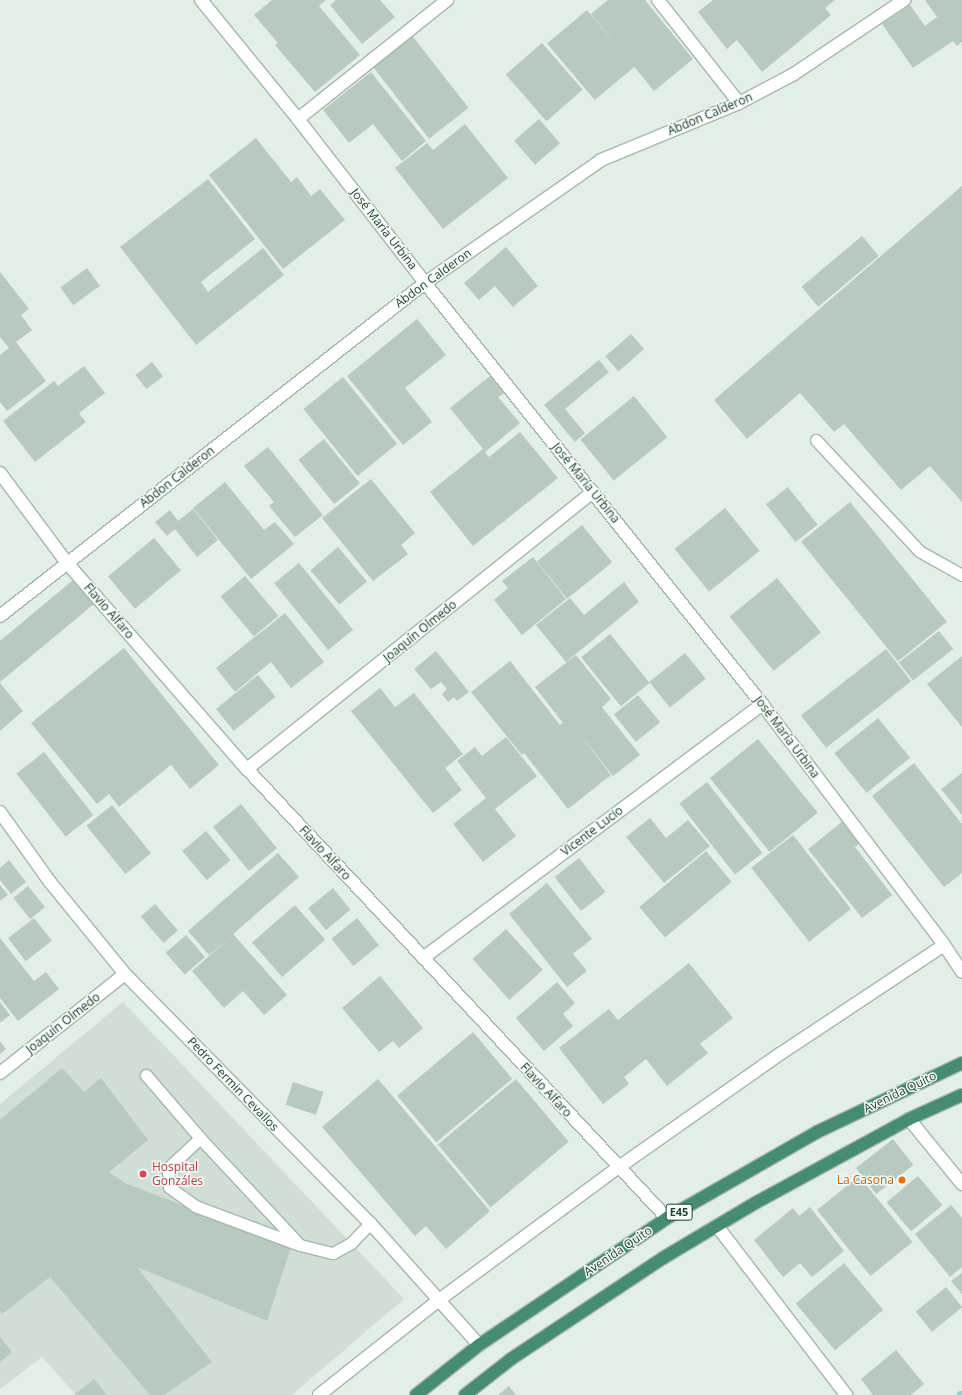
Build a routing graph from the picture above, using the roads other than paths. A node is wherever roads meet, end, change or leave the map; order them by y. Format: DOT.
graph roads {
  1 [pos="201,0"];
  2 [pos="447,0"];
  3 [pos="658,0"];
  4 [pos="904,0"];
  5 [pos="739,102"];
  6 [pos="298,119"];
  7 [pos="425,283"];
  8 [pos="816,440"];
  9 [pos="0,473"];
  10 [pos="593,492"];
  11 [pos="67,563"];
  12 [pos="962,575"];
  13 [pos="0,616"];
  14 [pos="762,704"];
  15 [pos="247,769"];
  16 [pos="0,812"];
  17 [pos="944,946"];
  18 [pos="423,958"];
  19 [pos="962,972"];
  20 [pos="126,974"];
  21 [pos="962,1063"];
  22 [pos="0,1073"];
  23 [pos="146,1076"];
  24 [pos="962,1095"];
  25 [pos="909,1119"];
  26 [pos="200,1138"];
  27 [pos="619,1167"];
  28 [pos="962,1184"];
  29 [pos="667,1218"];
  30 [pos="370,1223"];
  31 [pos="717,1226"];
  32 [pos="300,1245"];
  33 [pos="439,1300"];
  34 [pos="479,1345"];
  35 [pos="319,1395"];
  36 [pos="416,1395"];
  37 [pos="465,1395"];
  38 [pos="846,1395"];
  1 -- 6 [label="street, José María Urbina"];
  2 -- 6 [label="street"];
  3 -- 5 [label="street"];
  4 -- 5 [label="street, Abdon Calderon"];
  5 -- 7 [label="street, Abdon Calderon"];
  6 -- 7 [label="street, José María Urbina"];
  7 -- 10 [label="street, José María Urbina"];
  7 -- 11 [label="street, Abdon Calderon"];
  8 -- 12 [label="lane"];
  9 -- 11 [label="street, Flavio Alfaro"];
  10 -- 14 [label="street, José María Urbina"];
  10 -- 15 [label="street, Joaquín Olmedo"];
  11 -- 13 [label="street, Abdon Calderon"];
  11 -- 15 [label="street, Flavio Alfaro"];
  14 -- 17 [label="street, José María Urbina"];
  14 -- 18 [label="street, Vicente Lucio"];
  15 -- 18 [label="street, Flavio Alfaro"];
  16 -- 20 [label="street, Pedro Fermin Cevallos"];
  17 -- 19 [label="street, José María Urbina"];
  17 -- 27 [label="street"];
  18 -- 27 [label="street, Flavio Alfaro"];
  20 -- 22 [label="street, Joaquín Olmedo"];
  20 -- 30 [label="street, Pedro Fermin Cevallos"];
  21 -- 29 [label="highway, Avenida Quito / E45"];
  23 -- 26 [label="lane"];
  24 -- 25 [label="highway, E45"];
  25 -- 28 [label="street"];
  25 -- 31 [label="highway, E45"];
  26 -- 32 [label="lane"];
  26 -- 32 [label="lane"];
  27 -- 29 [label="street, Flavio Alfaro"];
  27 -- 33 [label="street"];
  29 -- 34 [label="highway, Avenida Quito / E45"];
  30 -- 32 [label="lane"];
  30 -- 33 [label="street, Pedro Fermin Cevallos"];
  31 -- 37 [label="highway, E45"];
  31 -- 38 [label="street"];
  33 -- 34 [label="street, Pedro Fermin Cevallos"];
  33 -- 35 [label="street"];
  34 -- 36 [label="highway, Avenida Quito / E45"];
}
